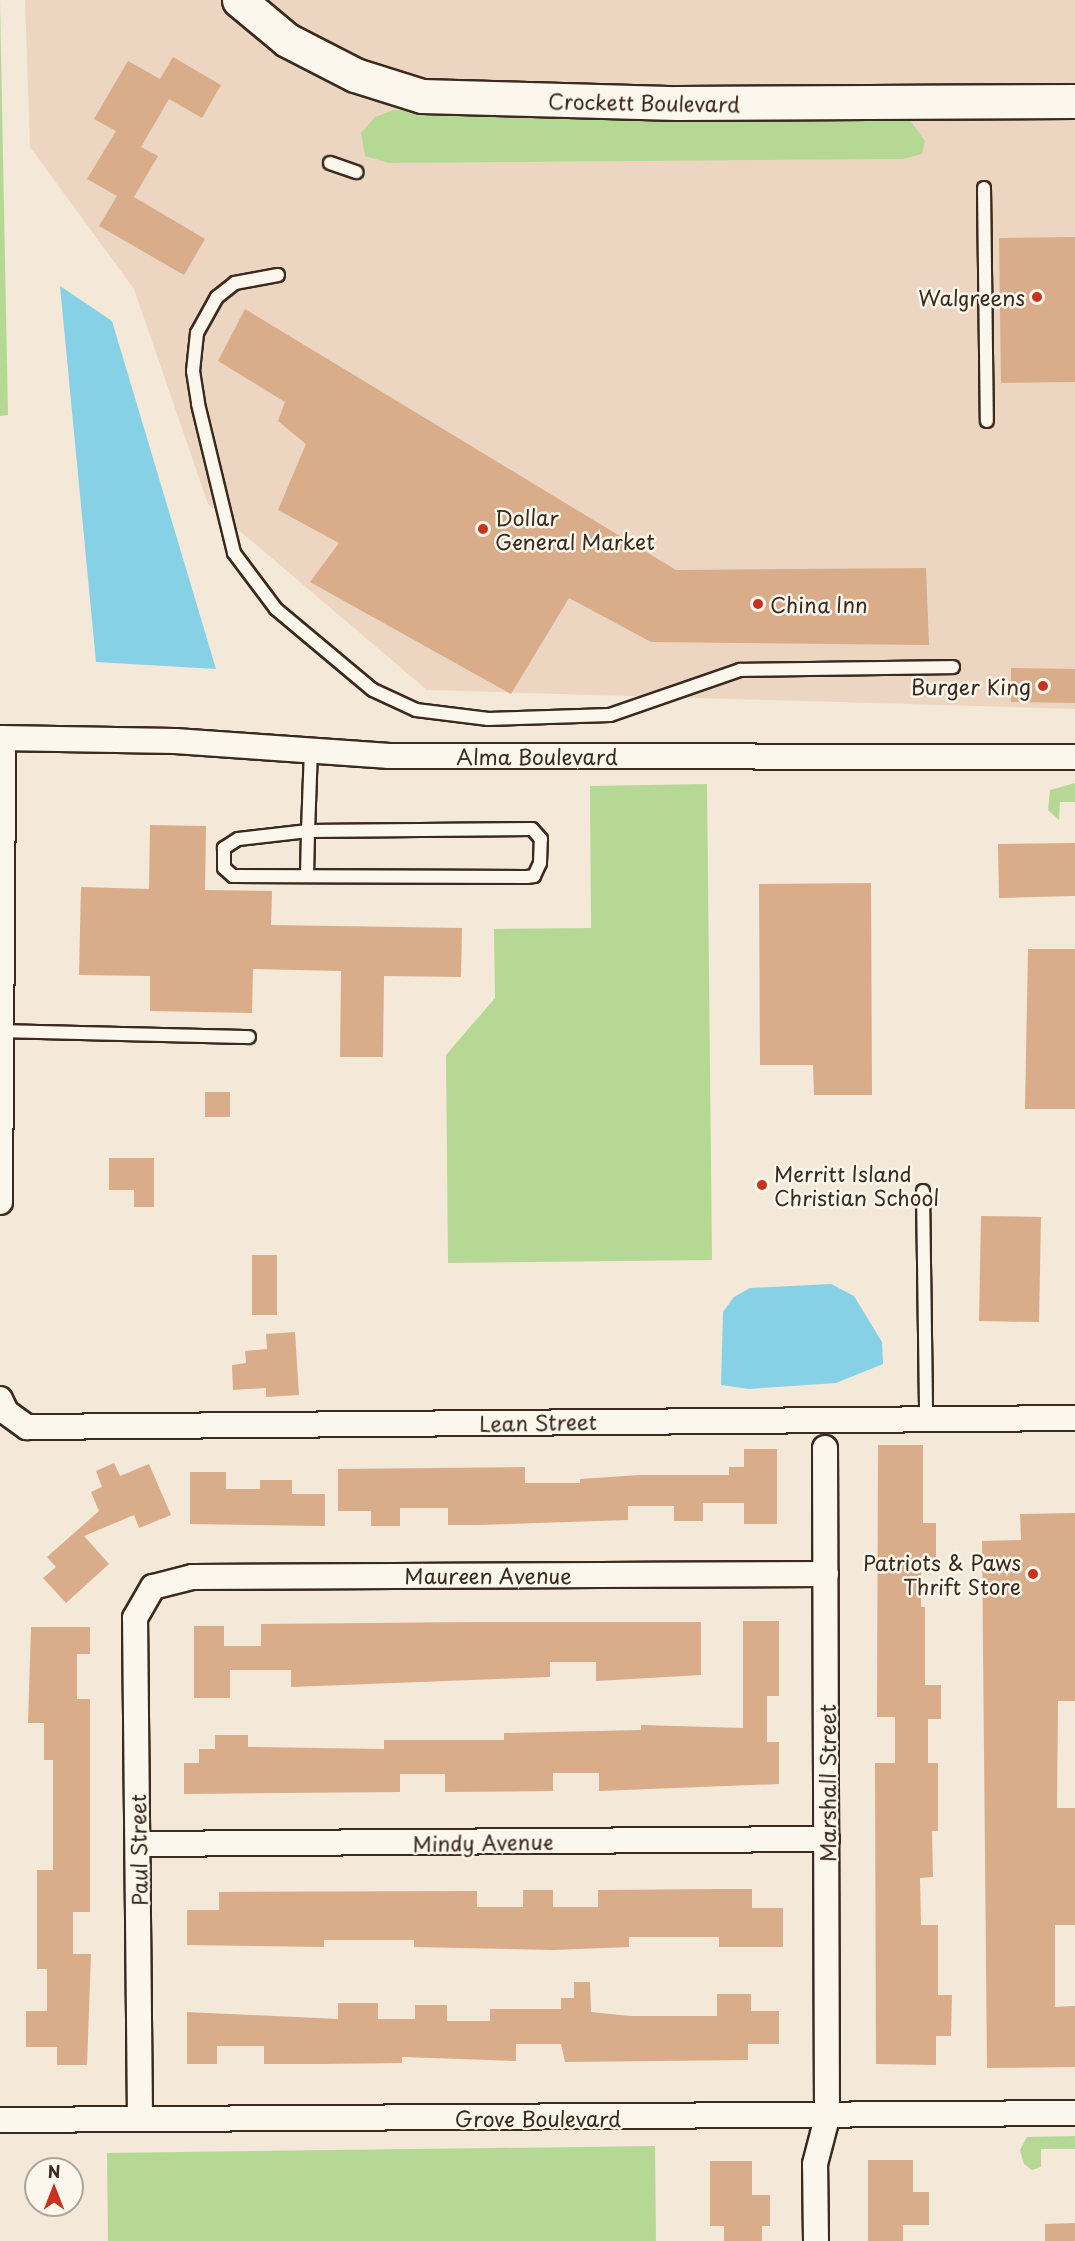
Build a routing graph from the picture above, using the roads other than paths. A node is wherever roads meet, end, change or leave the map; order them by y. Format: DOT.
graph roads {
  1 [pos="239,0"];
  2 [pos="1075,101"];
  3 [pos="330,163"];
  4 [pos="356,172"];
  5 [pos="984,188"];
  6 [pos="278,274"];
  7 [pos="987,421"];
  8 [pos="953,667"];
  9 [pos="1,738"];
  10 [pos="311,750"];
  11 [pos="1075,757"];
  12 [pos="308,831"];
  13 [pos="307,876"];
  14 [pos="3,1031"];
  15 [pos="249,1037"];
  16 [pos="922,1191"];
  17 [pos="0,1202"];
  18 [pos="3,1405"];
  19 [pos="926,1418"];
  20 [pos="1075,1418"];
  21 [pos="825,1448"];
  22 [pos="826,1574"];
  23 [pos="153,1587"];
  24 [pos="827,1839"];
  25 [pos="138,1844"];
  26 [pos="1075,2113"];
  27 [pos="140,2118"];
  28 [pos="827,2118"];
  29 [pos="0,2120"];
  30 [pos="816,2241"];
  1 -- 2 [label="street, Crockett Boulevard"];
  3 -- 4 [label="lane"];
  5 -- 7 [label="lane"];
  6 -- 8 [label="lane"];
  9 -- 10 [label="street, Alma Boulevard"];
  9 -- 14 [label="street"];
  10 -- 11 [label="street, Alma Boulevard"];
  10 -- 12 [label="lane"];
  12 -- 13 [label="lane"];
  12 -- 13 [label="lane"];
  12 -- 13 [label="lane"];
  14 -- 15 [label="lane"];
  14 -- 17 [label="street"];
  16 -- 19 [label="lane"];
  18 -- 19 [label="street, Lean Street"];
  19 -- 20 [label="street, Lean Street"];
  21 -- 22 [label="street, Marshall Street"];
  22 -- 23 [label="street, Maureen Avenue"];
  22 -- 24 [label="street, Marshall Street"];
  23 -- 25 [label="street, Paul Street"];
  24 -- 25 [label="street, Mindy Avenue"];
  24 -- 28 [label="street, Marshall Street"];
  25 -- 27 [label="street, Paul Street"];
  26 -- 28 [label="street, Grove Boulevard"];
  27 -- 28 [label="street, Grove Boulevard"];
  27 -- 29 [label="street, Grove Boulevard"];
  28 -- 30 [label="street, Marshall Street"];
}
